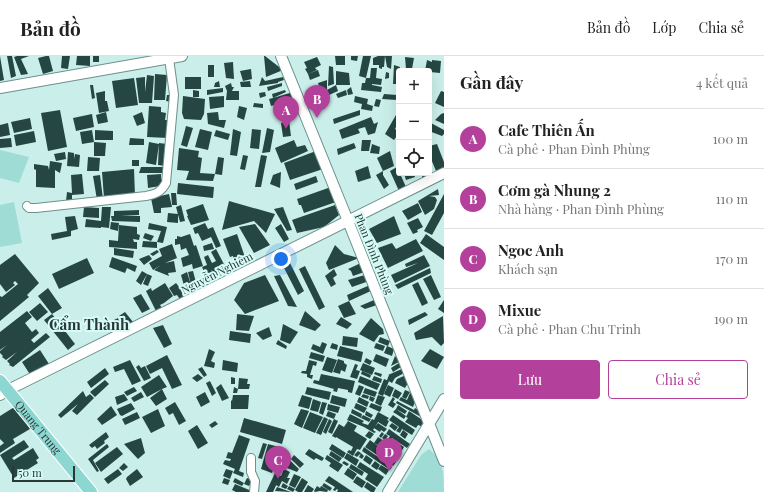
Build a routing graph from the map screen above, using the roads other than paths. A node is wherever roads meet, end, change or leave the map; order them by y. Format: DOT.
graph roads {
  1 [pos="182,56"];
  2 [pos="281,56"];
  3 [pos="169,58"];
  4 [pos="0,88"];
  5 [pos="444,173"];
  6 [pos="27,206"];
  7 [pos="348,221"];
  8 [pos="3,389"];
  9 [pos="444,399"];
  10 [pos="430,424"];
  11 [pos="251,458"];
  12 [pos="444,462"];
  13 [pos="91,492"];
  14 [pos="254,492"];
  15 [pos="388,492"];
  1 -- 3 [label="street"];
  2 -- 7 [label="street, Phan Đình Phùng"];
  3 -- 4 [label="street"];
  3 -- 6 [label="street"];
  5 -- 7 [label="street, Nguyễn Nghiêm"];
  7 -- 8 [label="street, Nguyễn Nghiêm"];
  7 -- 10 [label="street, Phan Đình Phùng"];
  8 -- 13 [label="main road, Quang Trung"];
  9 -- 10 [label="street"];
  10 -- 12 [label="street, Phan Đình Phùng"];
  10 -- 15 [label="street"];
  11 -- 14 [label="street"];
}
